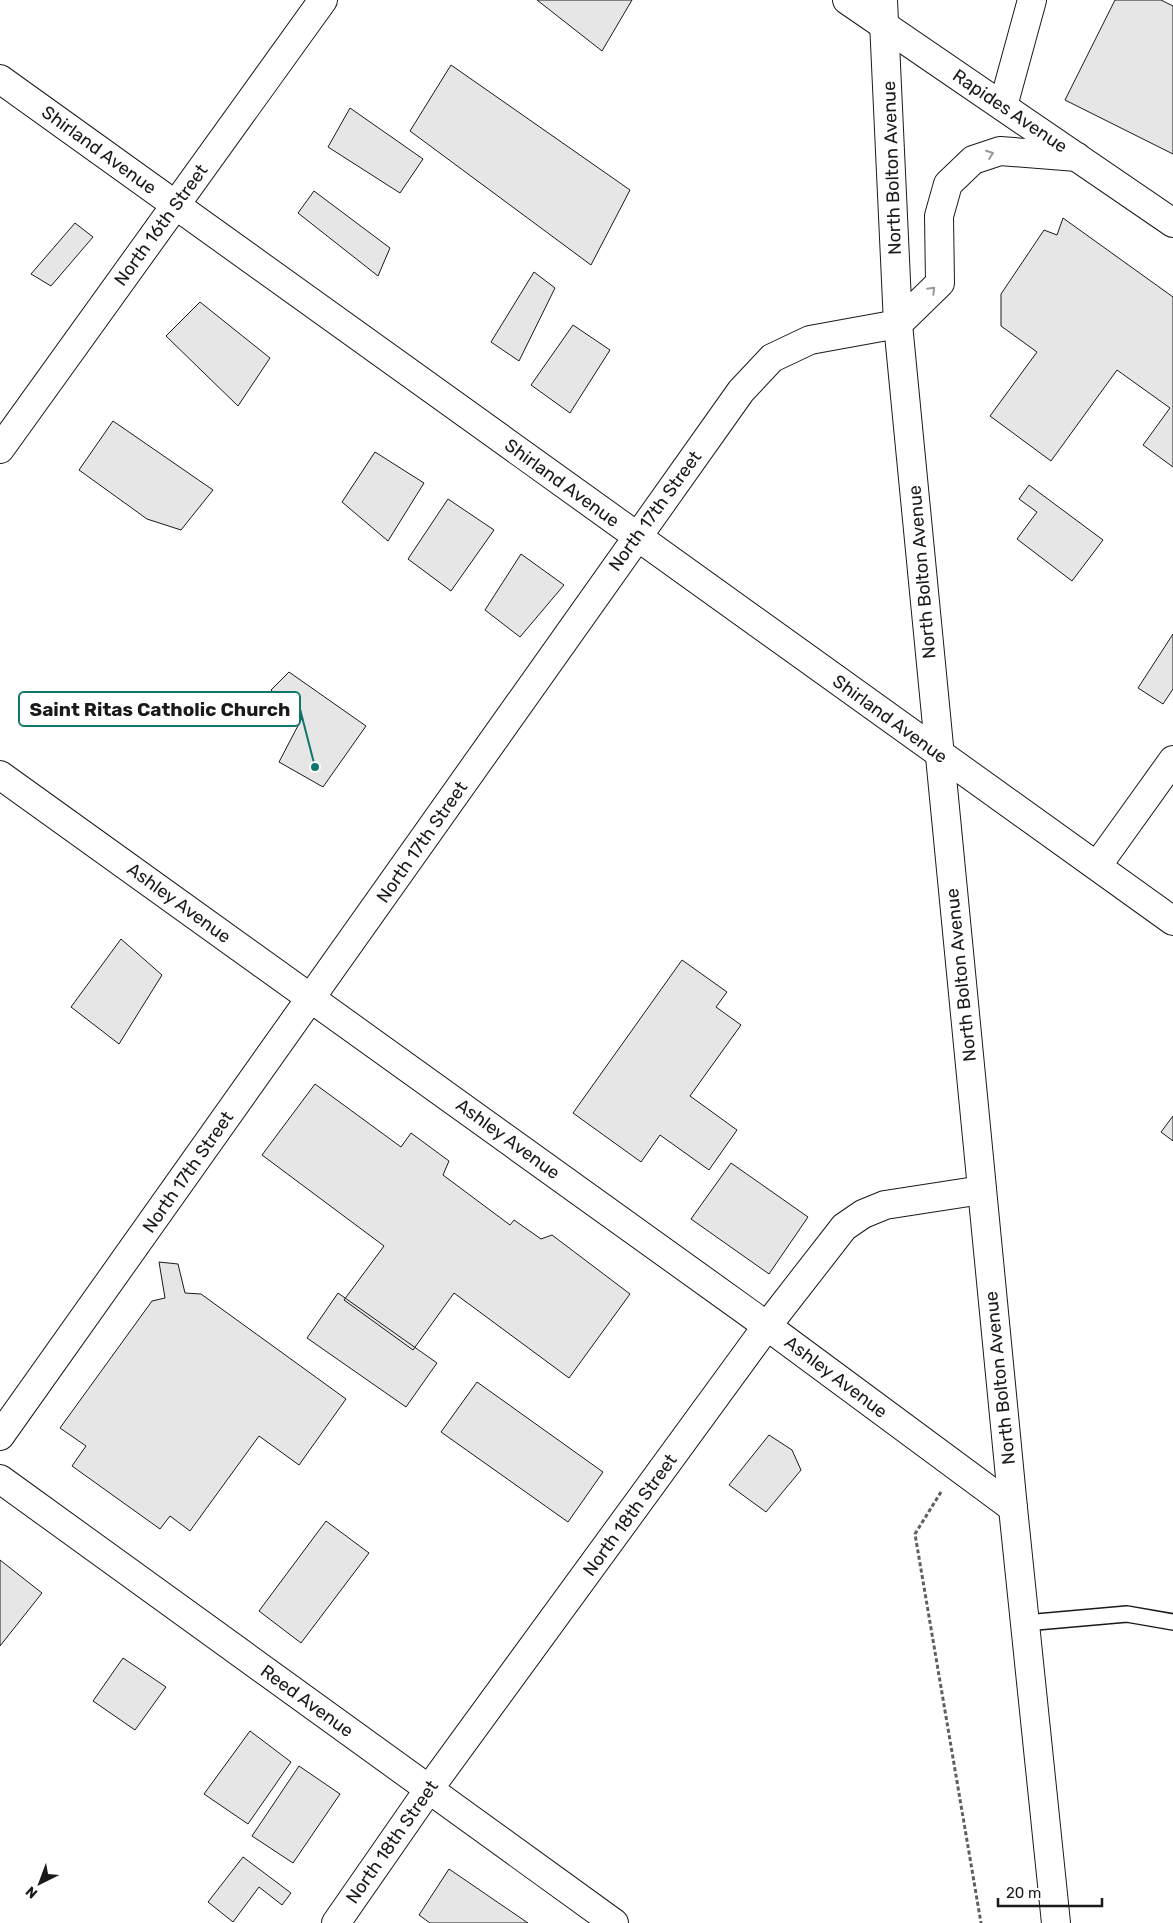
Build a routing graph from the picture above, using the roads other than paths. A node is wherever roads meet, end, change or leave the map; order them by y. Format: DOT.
graph roads {
  1 [pos="323,0"];
  2 [pos="847,0"];
  3 [pos="1032,0"];
  4 [pos="884,13"];
  5 [pos="0,79"];
  6 [pos="1003,106"];
  7 [pos="1077,157"];
  8 [pos="176,205"];
  9 [pos="1173,223"];
  10 [pos="898,324"];
  11 [pos="0,449"];
  12 [pos="637,536"];
  13 [pos="939,755"];
  14 [pos="1173,760"];
  15 [pos="0,775"];
  16 [pos="1097,866"];
  17 [pos="1173,921"];
  18 [pos="312,998"];
  19 [pos="982,1190"];
  20 [pos="768,1326"];
  21 [pos="0,1436"];
  22 [pos="0,1479"];
  23 [pos="1013,1508"];
  24 [pos="1173,1622"];
  25 [pos="1025,1624"];
  26 [pos="429,1789"];
  27 [pos="336,1923"];
  28 [pos="614,1923"];
  29 [pos="1056,1923"];
  1 -- 8 [label="street, North 16th Street"];
  2 -- 4 [label="street, Rapides Avenue"];
  3 -- 6 [label="street"];
  4 -- 6 [label="street, Rapides Avenue"];
  4 -- 10 [label="street, North Bolton Avenue"];
  5 -- 8 [label="street, Shirland Avenue"];
  6 -- 7 [label="street, Rapides Avenue"];
  7 -- 9 [label="street, Rapides Avenue"];
  10 -- 7 [label="street, one-way"];
  8 -- 11 [label="street, North 16th Street"];
  8 -- 12 [label="street, Shirland Avenue"];
  10 -- 12 [label="street, North 17th Street"];
  10 -- 13 [label="street, North Bolton Avenue"];
  12 -- 13 [label="street, Shirland Avenue"];
  12 -- 18 [label="street, North 17th Street"];
  13 -- 16 [label="street, Shirland Avenue"];
  13 -- 19 [label="street, North Bolton Avenue"];
  14 -- 16 [label="street"];
  15 -- 18 [label="street, Ashley Avenue"];
  16 -- 17 [label="street, Shirland Avenue"];
  18 -- 20 [label="street, Ashley Avenue"];
  18 -- 21 [label="street, North 17th Street"];
  19 -- 20 [label="street, North 18th Street"];
  19 -- 23 [label="street, North Bolton Avenue"];
  20 -- 23 [label="street, Ashley Avenue"];
  20 -- 26 [label="street, North 18th Street"];
  22 -- 26 [label="street, Reed Avenue"];
  23 -- 25 [label="street, North Bolton Avenue"];
  24 -- 25 [label="lane"];
  25 -- 29 [label="street, North Bolton Avenue"];
  26 -- 27 [label="street, North 18th Street"];
  26 -- 28 [label="street, Reed Avenue"];
}
